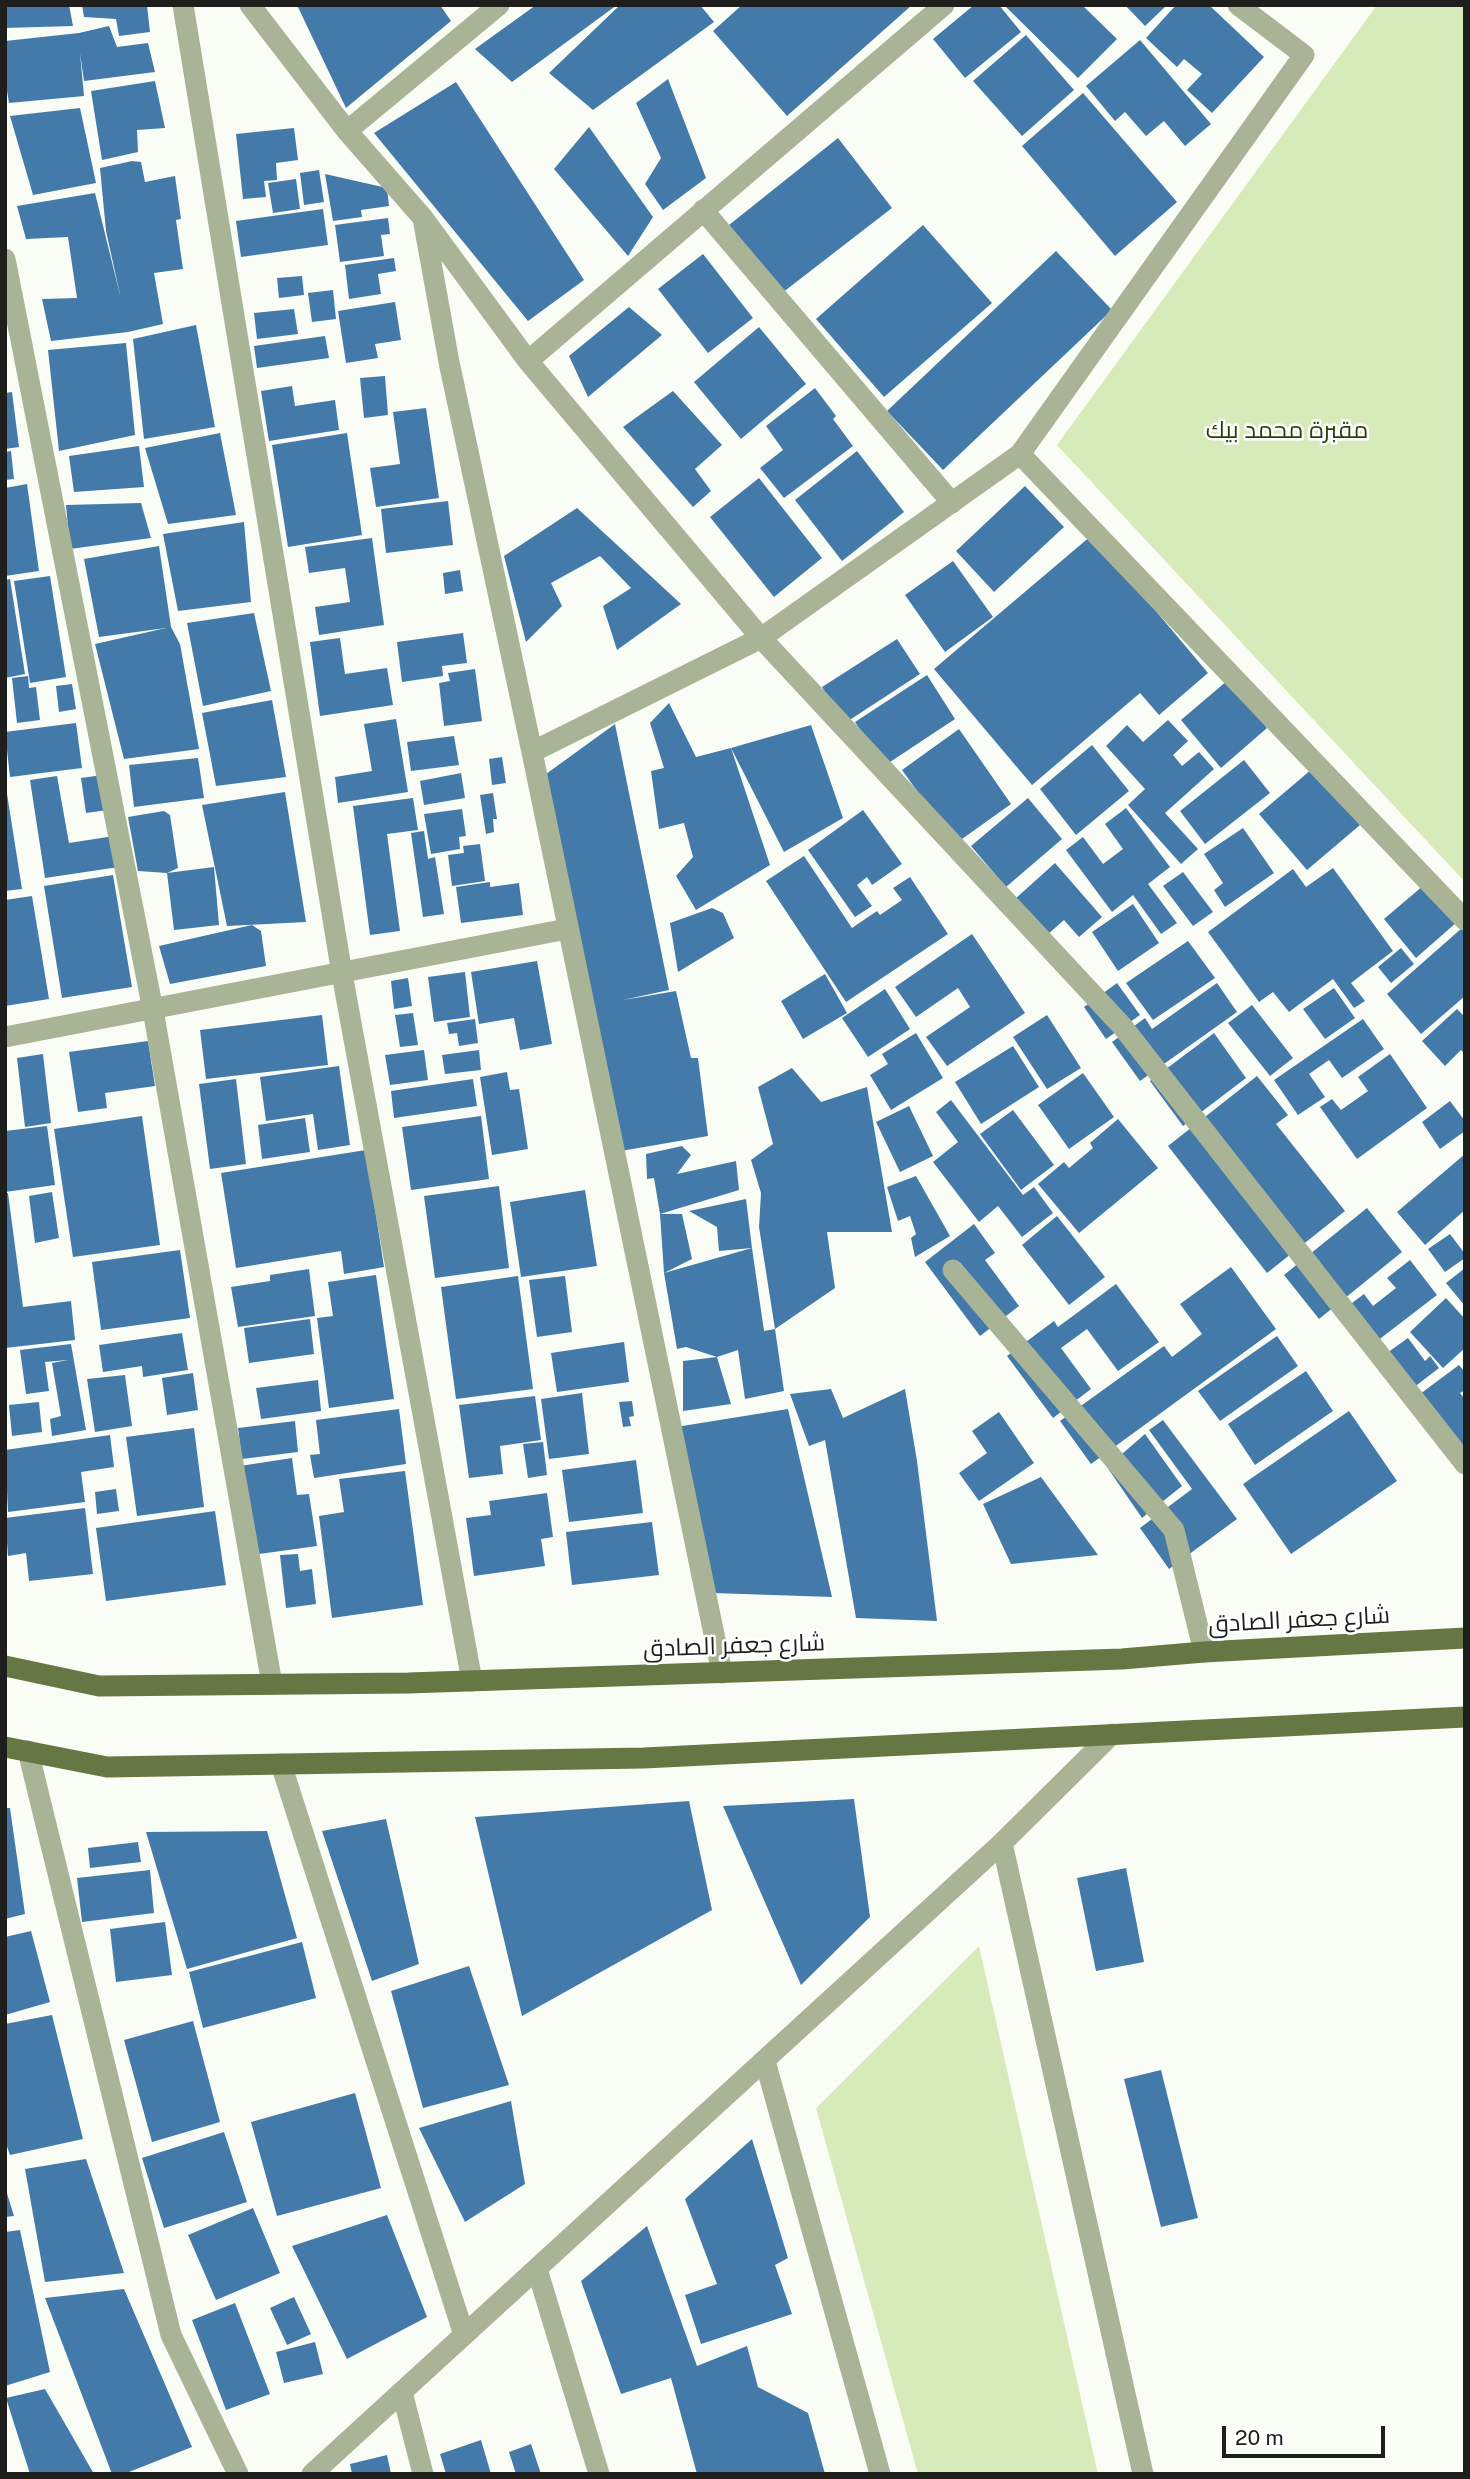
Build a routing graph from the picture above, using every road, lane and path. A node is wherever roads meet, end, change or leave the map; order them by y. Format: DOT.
graph roads {
  1 [pos="183,5"];
  2 [pos="250,5"];
  3 [pos="499,5"];
  4 [pos="944,5"];
  5 [pos="1238,5"];
  6 [pos="347,131"];
  7 [pos="703,210"];
  8 [pos="423,218"];
  9 [pos="5,259"];
  10 [pos="527,361"];
  11 [pos="1020,454"];
  12 [pos="952,503"];
  13 [pos="761,638"];
  14 [pos="532,752"];
  15 [pos="1465,920"];
  16 [pos="567,929"];
  17 [pos="342,974"];
  18 [pos="153,1010"];
  19 [pos="5,1037"];
  20 [pos="953,1270"];
  21 [pos="1465,1464"];
  22 [pos="1465,1638"];
  23 [pos="1204,1652"];
  24 [pos="5,1666"];
  25 [pos="722,1673"];
  26 [pos="472,1681"];
  27 [pos="272,1684"];
  28 [pos="1465,1717"];
  29 [pos="1112,1734"];
  30 [pos="5,1747"];
  31 [pos="27,1751"];
  32 [pos="281,1764"];
  33 [pos="1002,1843"];
  34 [pos="765,2061"];
  35 [pos="537,2269"];
  36 [pos="464,2335"];
  37 [pos="402,2392"];
  38 [pos="238,2474"];
  39 [pos="312,2474"];
  40 [pos="423,2474"];
  41 [pos="600,2474"];
  42 [pos="880,2474"];
  43 [pos="1143,2474"];
  1 -- 17 [label="street"];
  2 -- 6 [label="street"];
  3 -- 6 [label="street"];
  4 -- 7 [label="street"];
  5 -- 11 [label="street"];
  6 -- 8 [label="street"];
  7 -- 10 [label="street"];
  7 -- 12 [label="street"];
  8 -- 10 [label="street"];
  8 -- 14 [label="street"];
  9 -- 18 [label="street"];
  10 -- 13 [label="street"];
  11 -- 12 [label="street"];
  11 -- 15 [label="street"];
  12 -- 13 [label="street"];
  13 -- 14 [label="street"];
  13 -- 21 [label="street"];
  14 -- 16 [label="street"];
  16 -- 17 [label="street"];
  16 -- 25 [label="street"];
  17 -- 18 [label="street"];
  17 -- 26 [label="street"];
  18 -- 19 [label="street"];
  18 -- 27 [label="street"];
  20 -- 23 [label="street"];
  22 -- 23 [label="main road, شارع جعفر الصادق"];
  23 -- 25 [label="main road, شارع جعفر الصادق"];
  24 -- 27 [label="main road, شارع جعفر الصادق"];
  25 -- 26 [label="main road, شارع جعفر الصادق"];
  26 -- 27 [label="main road, شارع جعفر الصادق"];
  28 -- 29 [label="main road"];
  29 -- 32 [label="main road"];
  29 -- 33 [label="street"];
  30 -- 31 [label="main road"];
  31 -- 32 [label="main road"];
  31 -- 38 [label="street"];
  32 -- 36 [label="street"];
  33 -- 34 [label="street"];
  33 -- 43 [label="street"];
  34 -- 35 [label="street"];
  34 -- 42 [label="street"];
  35 -- 36 [label="street"];
  35 -- 41 [label="street"];
  36 -- 37 [label="street"];
  37 -- 39 [label="street"];
  37 -- 40 [label="street"];
}
